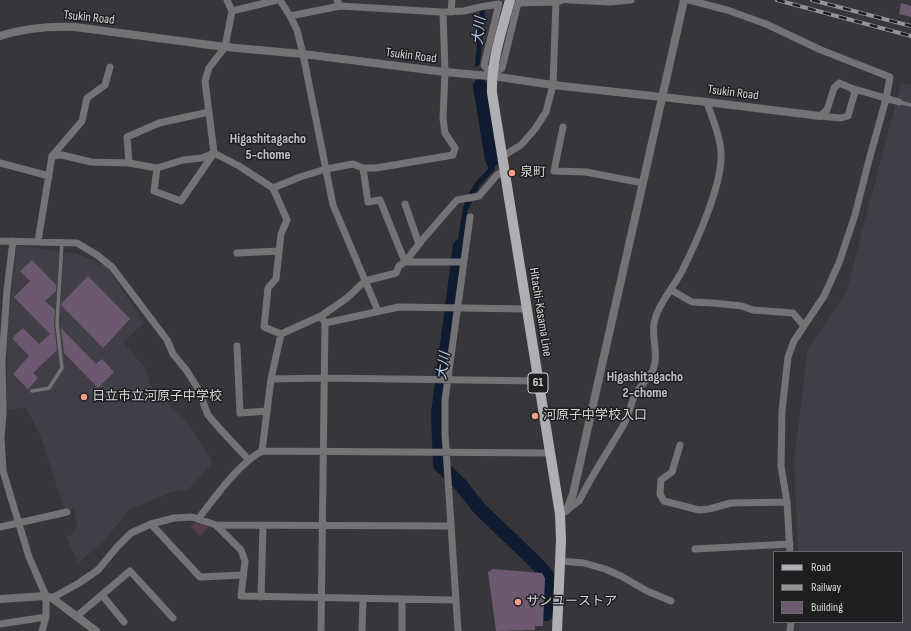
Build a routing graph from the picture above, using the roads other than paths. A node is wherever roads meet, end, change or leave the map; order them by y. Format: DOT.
graph roads {
  1 [pos="227,0"];
  2 [pos="278,0"];
  3 [pos="452,0"];
  4 [pos="568,0"];
  5 [pos="631,0"];
  6 [pos="684,0"];
  7 [pos="689,0"];
  8 [pos="516,1"];
  9 [pos="560,1"];
  10 [pos="500,2"];
  11 [pos="339,3"];
  12 [pos="232,11"];
  13 [pos="443,12"];
  14 [pos="451,12"];
  15 [pos="290,16"];
  16 [pos="0,36"];
  17 [pos="225,46"];
  18 [pos="303,54"];
  19 [pos="110,67"];
  20 [pos="445,72"];
  21 [pos="492,76"];
  22 [pos="553,85"];
  23 [pos="851,88"];
  24 [pos="663,98"];
  25 [pos="886,99"];
  26 [pos="707,102"];
  27 [pos="899,102"];
  28 [pos="911,105"];
  29 [pos="209,112"];
  30 [pos="820,116"];
  31 [pos="563,127"];
  32 [pos="214,154"];
  33 [pos="52,156"];
  34 [pos="503,156"];
  35 [pos="0,163"];
  36 [pos="129,164"];
  37 [pos="157,168"];
  38 [pos="363,168"];
  39 [pos="326,169"];
  40 [pos="505,170"];
  41 [pos="49,176"];
  42 [pos="643,183"];
  43 [pos="273,188"];
  44 [pos="405,204"];
  45 [pos="470,217"];
  46 [pos="0,241"];
  47 [pos="12,241"];
  48 [pos="38,241"];
  49 [pos="62,242"];
  50 [pos="419,244"];
  51 [pos="279,251"];
  52 [pos="237,253"];
  53 [pos="405,262"];
  54 [pos="460,262"];
  55 [pos="365,281"];
  56 [pos="671,290"];
  57 [pos="453,308"];
  58 [pos="526,309"];
  59 [pos="378,311"];
  60 [pos="321,316"];
  61 [pos="325,323"];
  62 [pos="804,326"];
  63 [pos="281,334"];
  64 [pos="237,346"];
  65 [pos="324,378"];
  66 [pos="271,379"];
  67 [pos="443,380"];
  68 [pos="538,381"];
  69 [pos="32,391"];
  70 [pos="267,411"];
  71 [pos="1,437"];
  72 [pos="680,444"];
  73 [pos="262,451"];
  74 [pos="323,452"];
  75 [pos="442,453"];
  76 [pos="550,453"];
  77 [pos="248,459"];
  78 [pos="787,502"];
  79 [pos="67,512"];
  80 [pos="564,512"];
  81 [pos="198,519"];
  82 [pos="18,522"];
  83 [pos="151,524"];
  84 [pos="216,524"];
  85 [pos="263,525"];
  86 [pos="322,525"];
  87 [pos="451,526"];
  88 [pos="0,527"];
  89 [pos="790,544"];
  90 [pos="695,549"];
  91 [pos="790,551"];
  92 [pos="560,561"];
  93 [pos="244,575"];
  94 [pos="102,595"];
  95 [pos="49,597"];
  96 [pos="261,597"];
  97 [pos="322,598"];
  98 [pos="0,599"];
  99 [pos="362,599"];
  100 [pos="402,599"];
  101 [pos="455,600"];
  102 [pos="672,601"];
  103 [pos="77,616"];
  104 [pos="46,617"];
  105 [pos="173,618"];
  106 [pos="124,622"];
  107 [pos="0,624"];
  108 [pos="42,631"];
  109 [pos="96,631"];
  110 [pos="321,631"];
  111 [pos="362,631"];
  112 [pos="402,631"];
  113 [pos="458,631"];
  114 [pos="557,631"];
  1 -- 12 [label="street"];
  2 -- 12 [label="street"];
  2 -- 15 [label="street"];
  3 -- 14 [label="street"];
  4 -- 5 [label="street"];
  6 -- 24 [label="street"];
  7 -- 25 [label="street"];
  8 -- 9 [label="street"];
  8 -- 21 [label="main road, Hitachi-Kasama Line / 61"];
  9 -- 22 [label="street"];
  10 -- 14 [label="street"];
  10 -- 21 [label="street"];
  11 -- 13 [label="street"];
  11 -- 15 [label="street"];
  12 -- 17 [label="street"];
  13 -- 14 [label="street"];
  13 -- 20 [label="street"];
  15 -- 18 [label="street"];
  16 -- 17 [label="street, Tsukin Road"];
  17 -- 18 [label="street, Tsukin Road"];
  17 -- 29 [label="street"];
  18 -- 20 [label="street, Tsukin Road"];
  18 -- 39 [label="street"];
  19 -- 33 [label="street"];
  20 -- 21 [label="street, Tsukin Road"];
  20 -- 38 [label="street"];
  21 -- 22 [label="street, Tsukin Road"];
  21 -- 34 [label="main road, Hitachi-Kasama Line / 61"];
  22 -- 24 [label="street, Tsukin Road"];
  22 -- 34 [label="street"];
  23 -- 25 [label="street"];
  23 -- 30 [label="street"];
  23 -- 30 [label="street"];
  24 -- 26 [label="street, Tsukin Road"];
  24 -- 42 [label="street"];
  25 -- 27 [label="street"];
  25 -- 62 [label="street"];
  26 -- 30 [label="street, Tsukin Road"];
  26 -- 56 [label="street"];
  27 -- 28 [label="lane"];
  29 -- 32 [label="street"];
  29 -- 36 [label="street"];
  31 -- 42 [label="street"];
  32 -- 37 [label="street"];
  32 -- 37 [label="street"];
  32 -- 43 [label="street"];
  33 -- 36 [label="street"];
  33 -- 41 [label="street"];
  34 -- 40 [label="main road, Hitachi-Kasama Line / 61"];
  35 -- 41 [label="street"];
  36 -- 37 [label="street"];
  38 -- 39 [label="street"];
  38 -- 53 [label="street"];
  39 -- 43 [label="street"];
  39 -- 55 [label="street"];
  40 -- 50 [label="street"];
  40 -- 58 [label="main road, Hitachi-Kasama Line / 61"];
  41 -- 48 [label="street"];
  42 -- 80 [label="street"];
  43 -- 51 [label="street"];
  44 -- 50 [label="street"];
  45 -- 54 [label="street"];
  46 -- 47 [label="street"];
  47 -- 48 [label="street"];
  47 -- 71 [label="street"];
  48 -- 49 [label="street"];
  49 -- 69 [label="lane"];
  49 -- 77 [label="street"];
  50 -- 53 [label="street"];
  51 -- 52 [label="street"];
  51 -- 63 [label="street"];
  53 -- 54 [label="street"];
  53 -- 55 [label="street"];
  54 -- 57 [label="street"];
  55 -- 59 [label="street"];
  55 -- 60 [label="street"];
  56 -- 62 [label="street"];
  56 -- 80 [label="street"];
  57 -- 58 [label="street"];
  57 -- 59 [label="street"];
  57 -- 67 [label="street"];
  58 -- 68 [label="main road, Hitachi-Kasama Line / 61"];
  59 -- 61 [label="street"];
  60 -- 61 [label="street"];
  60 -- 63 [label="street"];
  61 -- 65 [label="street"];
  62 -- 78 [label="street"];
  63 -- 66 [label="street"];
  64 -- 70 [label="street"];
  65 -- 66 [label="street"];
  65 -- 67 [label="street"];
  65 -- 74 [label="street"];
  66 -- 70 [label="street"];
  67 -- 68 [label="street"];
  67 -- 75 [label="street"];
  68 -- 76 [label="main road, Hitachi-Kasama Line / 61"];
  70 -- 73 [label="street"];
  71 -- 82 [label="street"];
  72 -- 78 [label="street"];
  73 -- 74 [label="street"];
  73 -- 77 [label="street"];
  74 -- 75 [label="street"];
  74 -- 86 [label="street"];
  75 -- 76 [label="street"];
  75 -- 87 [label="street"];
  76 -- 80 [label="main road, Hitachi-Kasama Line / 61"];
  77 -- 81 [label="street"];
  78 -- 89 [label="street"];
  79 -- 82 [label="street"];
  80 -- 92 [label="main road, Hitachi-Kasama Line / 61"];
  81 -- 83 [label="street"];
  81 -- 84 [label="street"];
  82 -- 88 [label="street"];
  82 -- 95 [label="street"];
  83 -- 93 [label="street"];
  83 -- 95 [label="street"];
  84 -- 85 [label="street"];
  84 -- 93 [label="street"];
  85 -- 86 [label="street"];
  85 -- 96 [label="street"];
  86 -- 87 [label="street"];
  86 -- 97 [label="street"];
  87 -- 101 [label="street"];
  89 -- 90 [label="street"];
  89 -- 91 [label="street"];
  92 -- 102 [label="street"];
  92 -- 114 [label="main road, Hitachi-Kasama Line / 61"];
  93 -- 96 [label="street"];
  94 -- 103 [label="street"];
  94 -- 105 [label="street"];
  94 -- 106 [label="street"];
  95 -- 98 [label="street"];
  95 -- 103 [label="street"];
  95 -- 104 [label="street"];
  96 -- 97 [label="street"];
  97 -- 99 [label="street"];
  97 -- 110 [label="street"];
  99 -- 100 [label="street"];
  99 -- 111 [label="street"];
  100 -- 101 [label="street"];
  100 -- 112 [label="street"];
  101 -- 113 [label="street"];
  103 -- 109 [label="street"];
  104 -- 107 [label="street"];
  104 -- 108 [label="street"];
}
